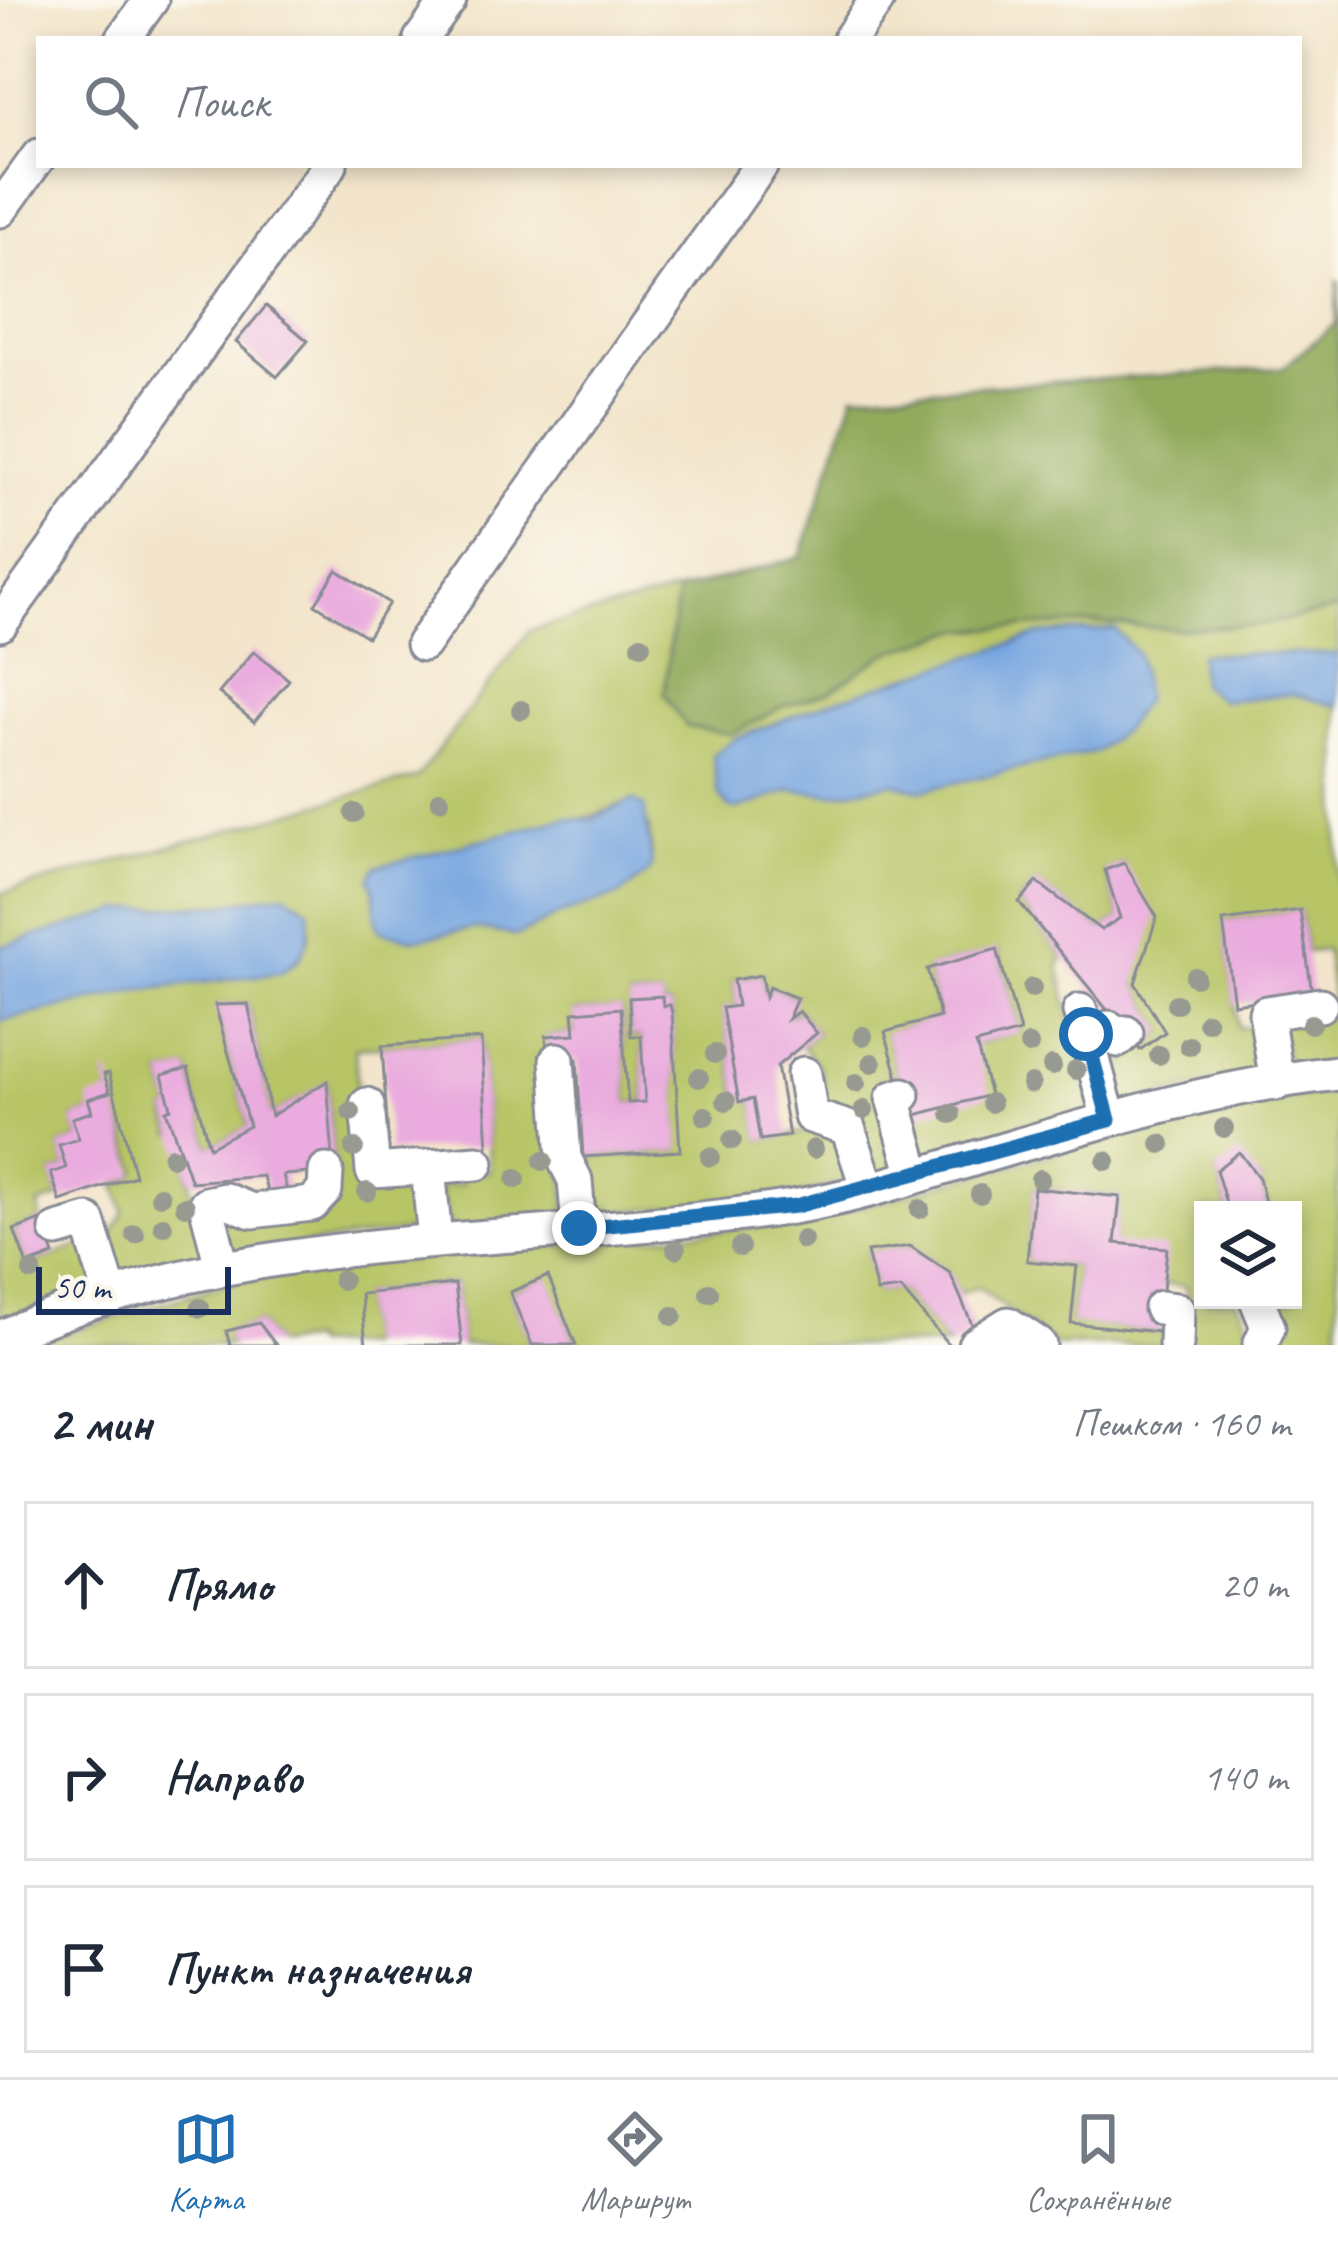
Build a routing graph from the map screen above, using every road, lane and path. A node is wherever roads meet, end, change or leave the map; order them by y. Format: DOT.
graph roads {
  1 [pos="151,0"];
  2 [pos="449,0"];
  3 [pos="877,0"];
  4 [pos="125,36"];
  5 [pos="423,36"];
  6 [pos="852,36"];
  7 [pos="36,160"];
  8 [pos="328,168"];
  9 [pos="759,168"];
  10 [pos="0,210"];
  11 [pos="0,624"];
  12 [pos="423,644"];
  13 [pos="1320,1005"];
  14 [pos="1126,1033"];
  15 [pos="557,1060"];
  16 [pos="1338,1073"];
  17 [pos="804,1074"];
  18 [pos="1277,1083"];
  19 [pos="903,1095"];
  20 [pos="367,1105"];
  21 [pos="1109,1120"];
  22 [pos="477,1163"];
  23 [pos="428,1167"];
  24 [pos="326,1172"];
  25 [pos="915,1176"];
  26 [pos="868,1190"];
  27 [pos="579,1228"];
  28 [pos="57,1230"];
  29 [pos="435,1240"];
  30 [pos="222,1267"];
  31 [pos="111,1297"];
  32 [pos="1161,1308"];
  33 [pos="1260,1309"];
  34 [pos="0,1338"];
  35 [pos="969,1343"];
  36 [pos="1039,1345"];
  37 [pos="1176,1345"];
  38 [pos="1260,1345"];
  1 -- 4 [label="street"];
  2 -- 5 [label="street"];
  3 -- 6 [label="street"];
  7 -- 10 [label="street"];
  8 -- 11 [label="street"];
  9 -- 12 [label="street"];
  13 -- 18 [label="street"];
  14 -- 21 [label="street"];
  15 -- 27 [label="street"];
  16 -- 18 [label="street"];
  17 -- 26 [label="street"];
  18 -- 21 [label="street"];
  19 -- 25 [label="street"];
  20 -- 23 [label="street"];
  21 -- 25 [label="street"];
  22 -- 23 [label="street"];
  23 -- 29 [label="street"];
  24 -- 30 [label="street"];
  25 -- 26 [label="street"];
  26 -- 27 [label="street"];
  27 -- 29 [label="street"];
  28 -- 31 [label="street"];
  29 -- 30 [label="street"];
  30 -- 31 [label="street"];
  31 -- 34 [label="street"];
  32 -- 37 [label="street"];
  33 -- 38 [label="street"];
  35 -- 36 [label="street"];
}
